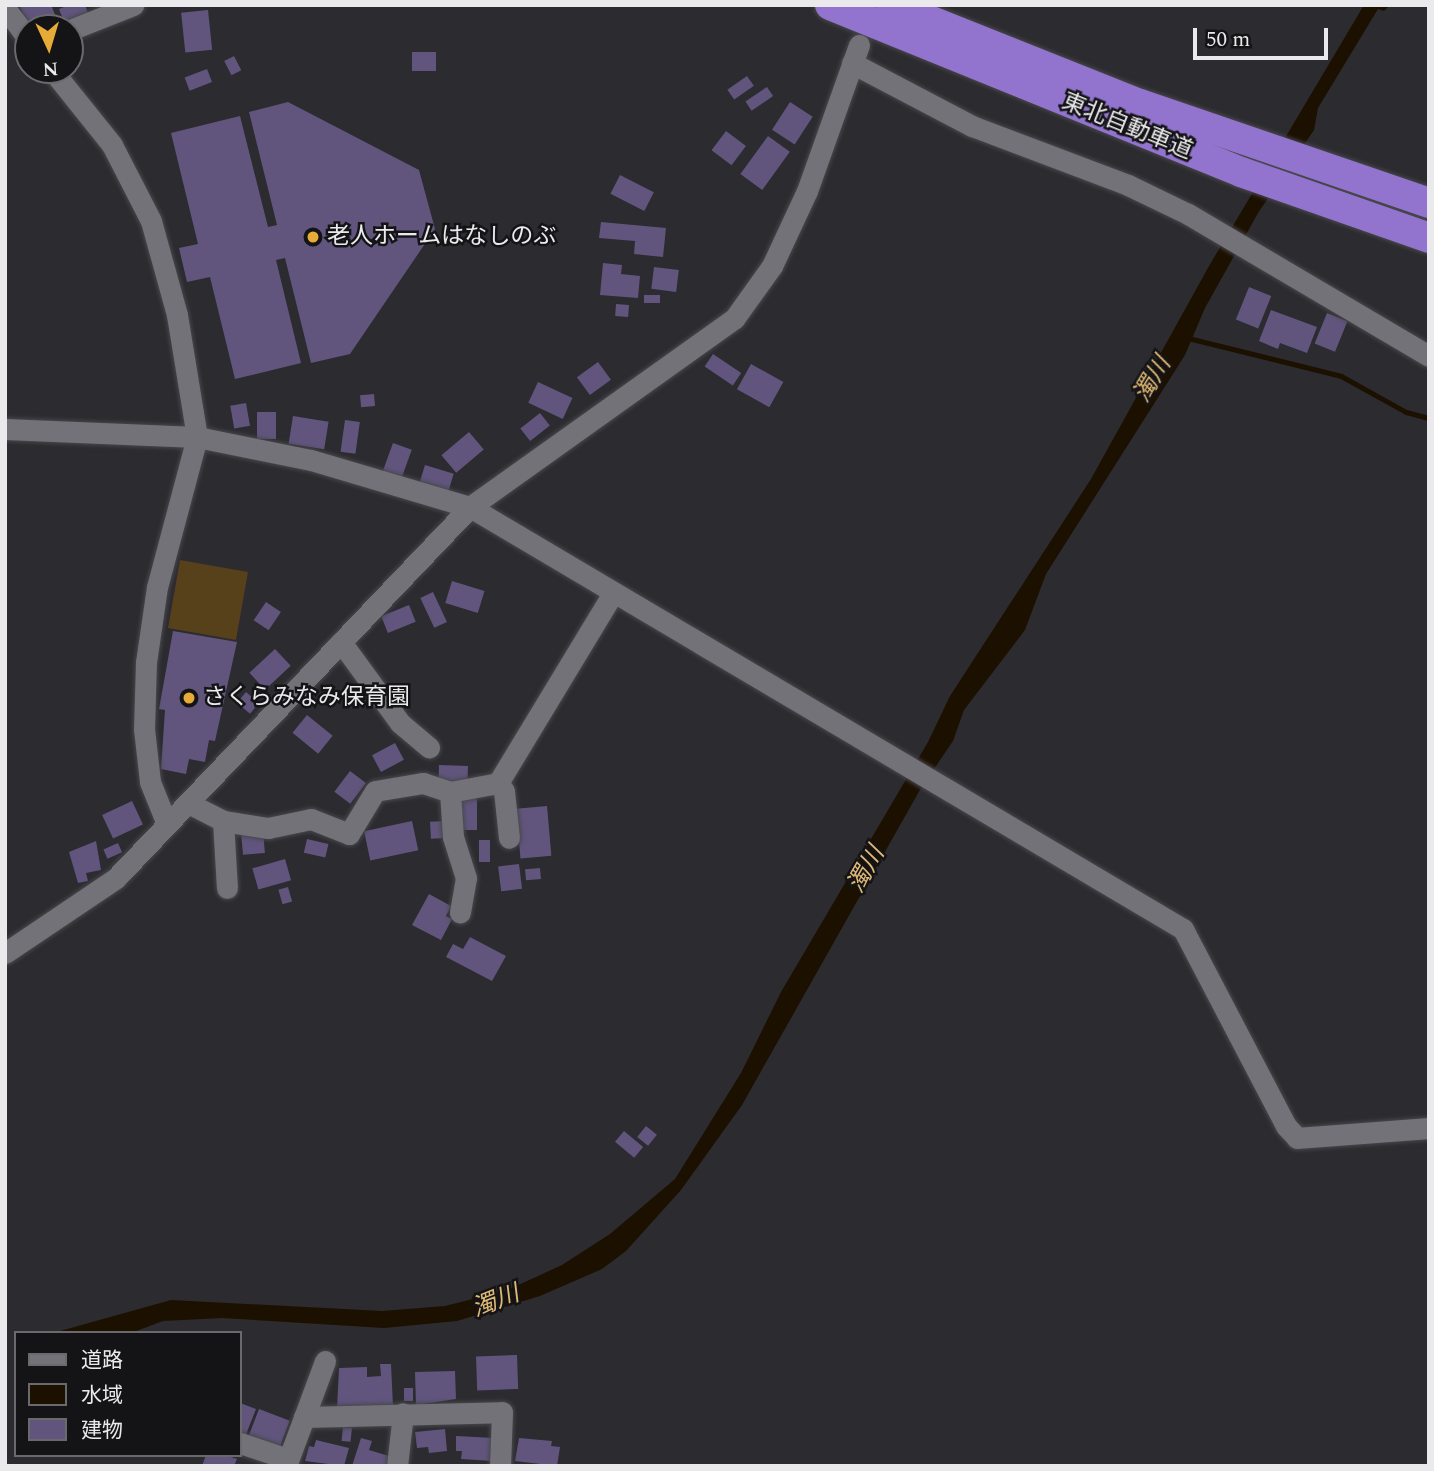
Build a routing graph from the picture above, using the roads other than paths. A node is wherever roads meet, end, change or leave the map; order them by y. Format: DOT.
graph roads {
  1 [pos="133,5"];
  2 [pos="830,5"];
  3 [pos="891,5"];
  4 [pos="84,24"];
  5 [pos="63,84"];
  6 [pos="1429,203"];
  7 [pos="1429,237"];
  8 [pos="1429,356"];
  9 [pos="5,429"];
  10 [pos="197,437"];
  11 [pos="470,507"];
  12 [pos="613,593"];
  13 [pos="341,642"];
  14 [pos="429,747"];
  15 [pos="498,783"];
  16 [pos="450,792"];
  17 [pos="188,803"];
  18 [pos="223,821"];
  19 [pos="167,824"];
  20 [pos="509,838"];
  21 [pos="227,888"];
  22 [pos="460,912"];
  23 [pos="5,953"];
  24 [pos="1429,1128"];
  25 [pos="325,1362"];
  26 [pos="403,1413"];
  27 [pos="304,1417"];
  28 [pos="242,1444"];
  29 [pos="287,1462"];
  30 [pos="397,1466"];
  31 [pos="500,1466"];
  1 -- 4 [label="street"];
  2 -- 7 [label="highway, 東北自動車道"];
  3 -- 6 [label="highway, 東北自動車道"];
  5 -- 10 [label="street"];
  8 -- 11 [label="street"];
  9 -- 10 [label="street"];
  10 -- 11 [label="street"];
  10 -- 19 [label="street"];
  11 -- 12 [label="street"];
  11 -- 13 [label="street"];
  12 -- 15 [label="street"];
  12 -- 24 [label="street"];
  13 -- 14 [label="street"];
  13 -- 17 [label="street"];
  15 -- 16 [label="street"];
  15 -- 20 [label="street"];
  16 -- 18 [label="street"];
  16 -- 22 [label="street"];
  17 -- 18 [label="street"];
  17 -- 19 [label="street"];
  18 -- 21 [label="street"];
  19 -- 23 [label="street"];
  25 -- 27 [label="street"];
  26 -- 27 [label="street"];
  26 -- 30 [label="street"];
  26 -- 31 [label="street"];
  27 -- 29 [label="street"];
  28 -- 29 [label="street"];
}
